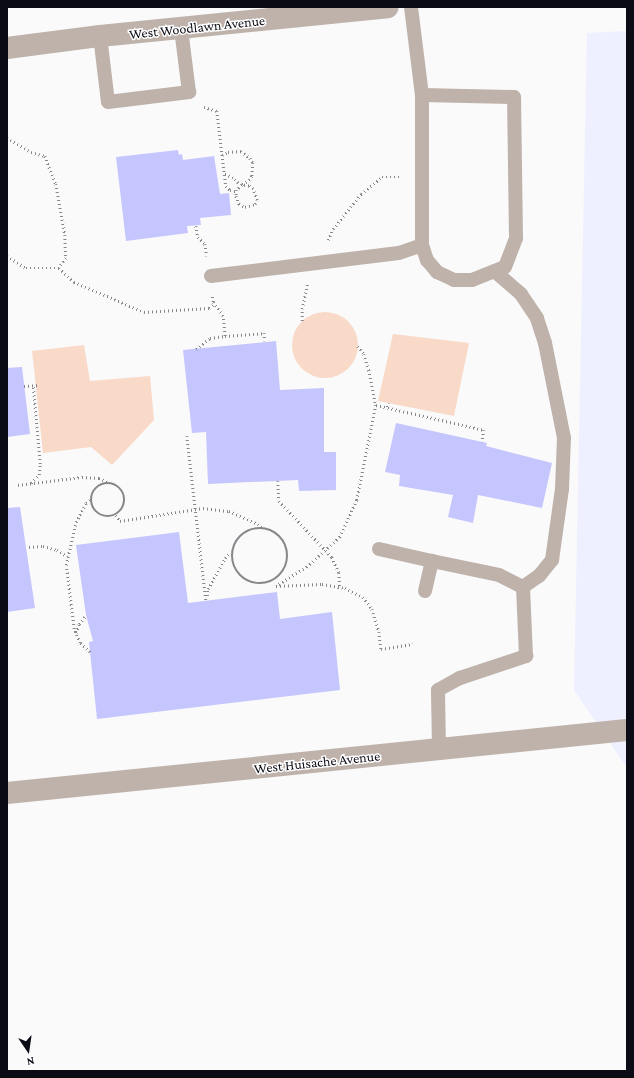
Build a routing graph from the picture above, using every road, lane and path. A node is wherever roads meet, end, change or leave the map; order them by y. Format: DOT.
graph roads {
  1 [pos="388,7"];
  2 [pos="411,7"];
  3 [pos="181,29"];
  4 [pos="100,36"];
  5 [pos="7,48"];
  6 [pos="422,95"];
  7 [pos="204,107"];
  8 [pos="7,138"];
  9 [pos="222,155"];
  10 [pos="224,174"];
  11 [pos="422,178"];
  12 [pos="242,185"];
  13 [pos="237,192"];
  14 [pos="422,246"];
  15 [pos="7,256"];
  16 [pos="314,264"];
  17 [pos="59,268"];
  18 [pos="496,272"];
  19 [pos="211,276"];
  20 [pos="214,304"];
  21 [pos="302,321"];
  22 [pos="225,336"];
  23 [pos="265,341"];
  24 [pos="358,346"];
  25 [pos="33,385"];
  26 [pos="40,385"];
  27 [pos="24,386"];
  28 [pos="388,403"];
  29 [pos="376,405"];
  30 [pos="387,407"];
  31 [pos="187,436"];
  32 [pos="482,442"];
  33 [pos="278,481"];
  34 [pos="31,483"];
  35 [pos="110,483"];
  36 [pos="18,485"];
  37 [pos="90,498"];
  38 [pos="196,509"];
  39 [pos="116,515"];
  40 [pos="263,528"];
  41 [pos="29,547"];
  42 [pos="378,549"];
  43 [pos="326,551"];
  44 [pos="231,552"];
  45 [pos="68,557"];
  46 [pos="432,561"];
  47 [pos="282,574"];
  48 [pos="287,578"];
  49 [pos="340,587"];
  50 [pos="523,587"];
  51 [pos="426,591"];
  52 [pos="86,615"];
  53 [pos="76,634"];
  54 [pos="413,644"];
  55 [pos="90,652"];
  56 [pos="627,730"];
  57 [pos="439,749"];
  58 [pos="7,793"];
  1 -- 3 [label="street, West Woodlawn Avenue"];
  2 -- 6 [label="lane"];
  3 -- 4 [label="street, West Woodlawn Avenue"];
  3 -- 4 [label="lane"];
  4 -- 5 [label="street, West Woodlawn Avenue"];
  6 -- 11 [label="lane"];
  6 -- 18 [label="lane"];
  7 -- 9 [label="path"];
  8 -- 17 [label="path"];
  9 -- 10 [label="path"];
  9 -- 12 [label="path"];
  10 -- 12 [label="path"];
  10 -- 13 [label="path"];
  11 -- 14 [label="lane"];
  11 -- 16 [label="path"];
  12 -- 13 [label="path"];
  12 -- 13 [label="path"];
  14 -- 16 [label="lane"];
  14 -- 18 [label="lane"];
  15 -- 17 [label="path"];
  16 -- 19 [label="lane"];
  16 -- 21 [label="path"];
  17 -- 20 [label="path"];
  18 -- 50 [label="lane"];
  22 -- 23 [label="path"];
  24 -- 29 [label="path"];
  25 -- 26 [label="path"];
  25 -- 27 [label="path"];
  25 -- 34 [label="path"];
  28 -- 30 [label="path"];
  29 -- 30 [label="path"];
  29 -- 43 [label="path"];
  30 -- 32 [label="path"];
  31 -- 38 [label="path"];
  33 -- 43 [label="path"];
  34 -- 35 [label="path"];
  34 -- 36 [label="path"];
  35 -- 37 [label="path"];
  35 -- 39 [label="path"];
  37 -- 39 [label="path"];
  37 -- 45 [label="path"];
  38 -- 39 [label="path"];
  38 -- 40 [label="path"];
  38 -- 44 [label="path"];
  40 -- 44 [label="path"];
  40 -- 47 [label="path"];
  41 -- 45 [label="path"];
  42 -- 46 [label="lane"];
  43 -- 48 [label="path"];
  43 -- 49 [label="path"];
  44 -- 47 [label="path"];
  45 -- 53 [label="path"];
  46 -- 50 [label="lane"];
  46 -- 51 [label="lane"];
  47 -- 48 [label="path"];
  48 -- 49 [label="path"];
  49 -- 54 [label="path"];
  50 -- 57 [label="lane"];
  52 -- 53 [label="path"];
  53 -- 55 [label="path"];
  56 -- 57 [label="street, West Huisache Avenue"];
  57 -- 58 [label="street, West Huisache Avenue"];
}
